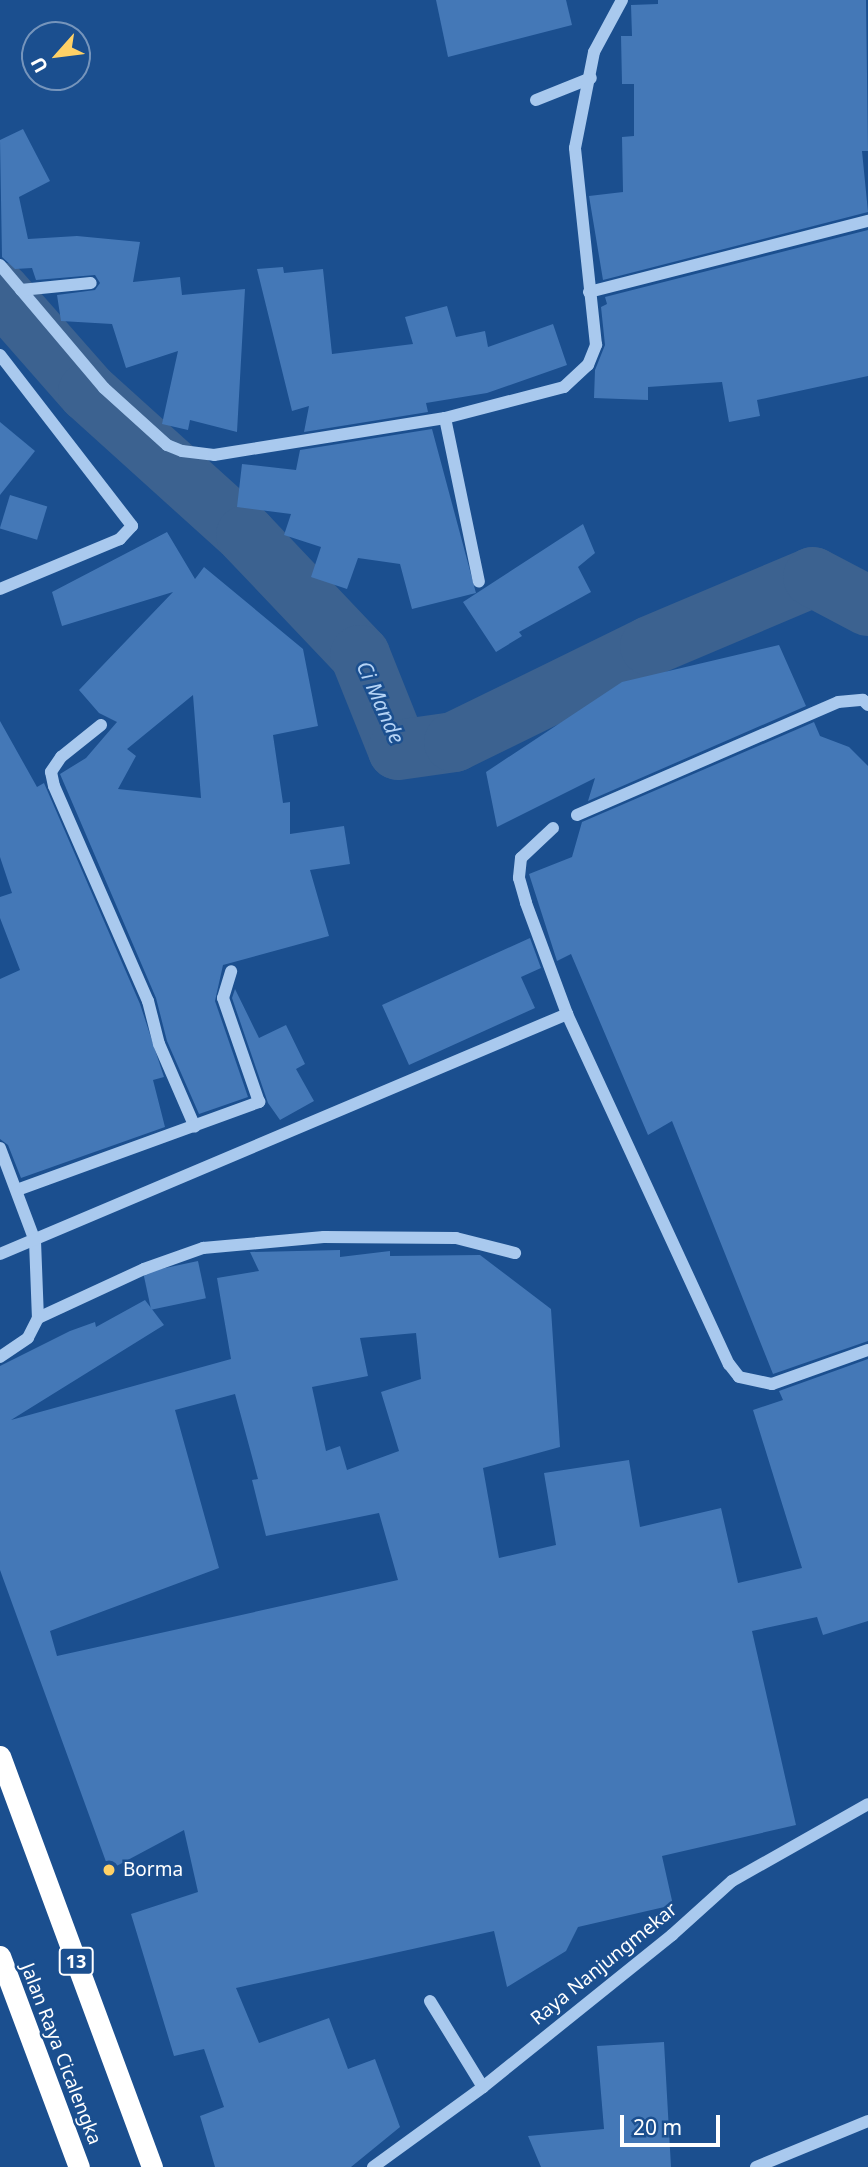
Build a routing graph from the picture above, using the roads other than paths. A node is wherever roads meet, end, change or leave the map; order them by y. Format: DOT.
graph roads {
  1 [pos="622,0"];
  2 [pos="591,78"];
  3 [pos="536,100"];
  4 [pos="868,221"];
  5 [pos="0,265"];
  6 [pos="91,283"];
  7 [pos="21,290"];
  8 [pos="589,292"];
  9 [pos="0,355"];
  10 [pos="445,418"];
  11 [pos="479,582"];
  12 [pos="0,589"];
  13 [pos="868,705"];
  14 [pos="101,725"];
  15 [pos="577,815"];
  16 [pos="552,828"];
  17 [pos="231,971"];
  18 [pos="567,1014"];
  19 [pos="195,1127"];
  20 [pos="0,1149"];
  21 [pos="17,1190"];
  22 [pos="34,1241"];
  23 [pos="515,1253"];
  24 [pos="0,1254"];
  25 [pos="38,1318"];
  26 [pos="868,1350"];
  27 [pos="0,1357"];
  28 [pos="0,1756"];
  29 [pos="868,1804"];
  30 [pos="0,1956"];
  31 [pos="430,2001"];
  32 [pos="483,2087"];
  33 [pos="868,2122"];
  34 [pos="79,2167"];
  35 [pos="152,2167"];
  36 [pos="373,2167"];
  37 [pos="756,2167"];
  1 -- 2 [label="street"];
  2 -- 3 [label="street"];
  2 -- 8 [label="street"];
  4 -- 8 [label="street"];
  5 -- 7 [label="street"];
  6 -- 7 [label="street"];
  7 -- 10 [label="street"];
  8 -- 10 [label="street"];
  9 -- 12 [label="street"];
  10 -- 11 [label="street"];
  13 -- 15 [label="street"];
  14 -- 19 [label="street"];
  16 -- 18 [label="street"];
  17 -- 19 [label="street"];
  18 -- 22 [label="street"];
  18 -- 26 [label="street"];
  19 -- 21 [label="street"];
  20 -- 21 [label="street"];
  21 -- 22 [label="street"];
  22 -- 24 [label="street"];
  22 -- 25 [label="street"];
  23 -- 25 [label="street"];
  25 -- 27 [label="street"];
  28 -- 35 [label="highway, 13"];
  29 -- 32 [label="street, Raya Nanjungmekar"];
  30 -- 34 [label="highway, Jalan Raya Cicalengka"];
  31 -- 32 [label="street"];
  32 -- 36 [label="street, Raya Nanjungmekar"];
  33 -- 37 [label="street"];
}
